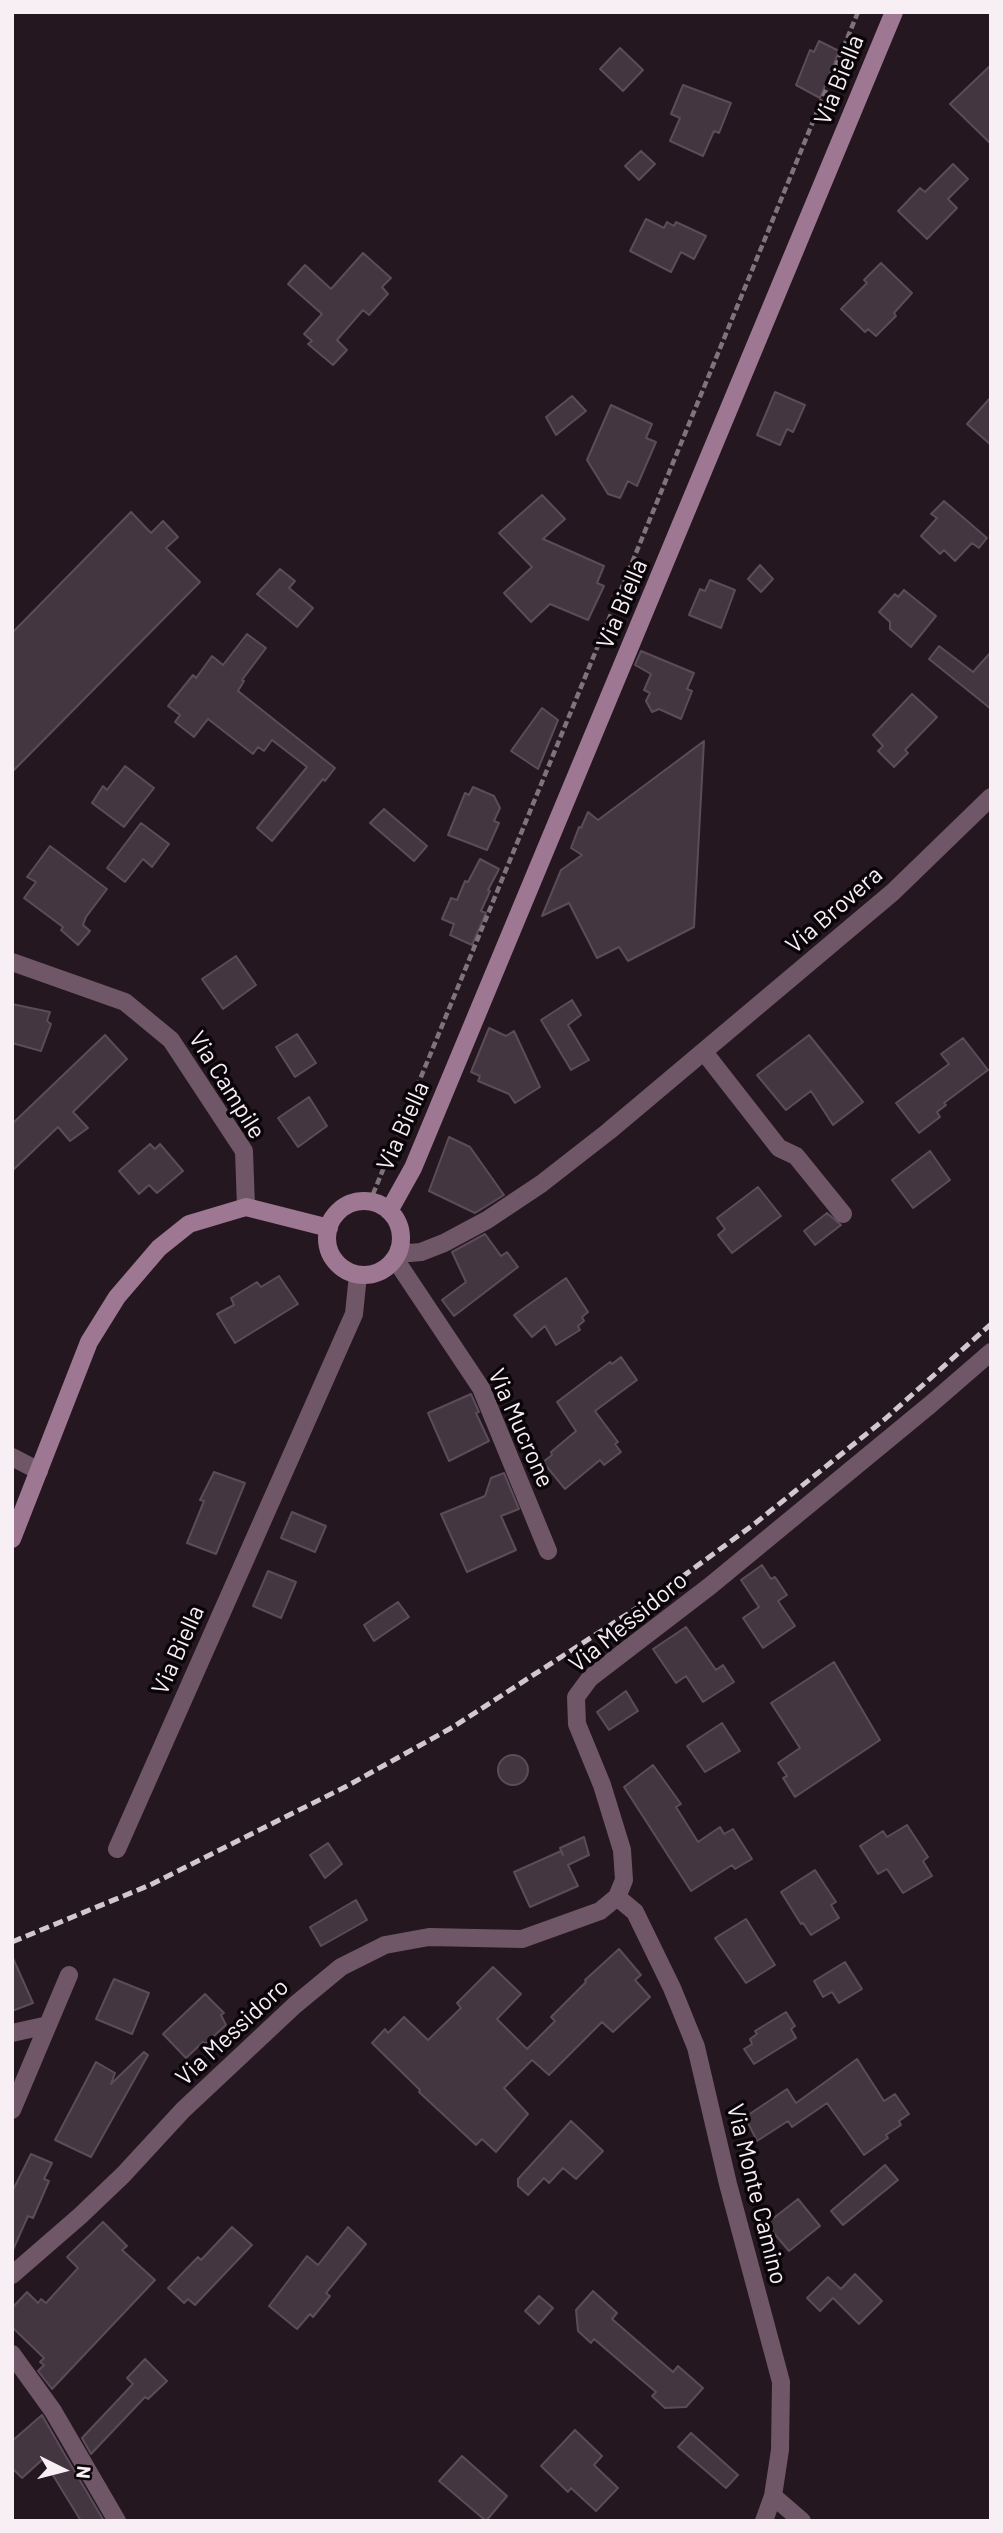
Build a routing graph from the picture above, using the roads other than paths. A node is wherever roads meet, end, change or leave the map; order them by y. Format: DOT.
graph roads {
  1 [pos="894,12"];
  2 [pos="990,799"];
  3 [pos="12,962"];
  4 [pos="704,1052"];
  5 [pos="246,1207"];
  6 [pos="389,1211"];
  7 [pos="843,1214"];
  8 [pos="329,1228"];
  9 [pos="397,1254"];
  10 [pos="358,1275"];
  11 [pos="991,1352"];
  12 [pos="12,1457"];
  13 [pos="39,1471"];
  14 [pos="12,1539"];
  15 [pos="548,1550"];
  16 [pos="117,1849"];
  17 [pos="617,1896"];
  18 [pos="69,1975"];
  19 [pos="48,2025"];
  20 [pos="12,2033"];
  21 [pos="12,2110"];
  22 [pos="12,2275"];
  23 [pos="12,2354"];
  24 [pos="773,2496"];
  25 [pos="117,2521"];
  26 [pos="764,2521"];
  27 [pos="802,2521"];
  1 -- 6 [label="street, Via Biella"];
  2 -- 4 [label="street, Via Brovera"];
  3 -- 5 [label="street, Via Campile"];
  4 -- 7 [label="street"];
  4 -- 9 [label="street, Via Brovera"];
  5 -- 8 [label="street"];
  5 -- 13 [label="street"];
  6 -- 8 [label="street"];
  6 -- 9 [label="street"];
  8 -- 10 [label="street"];
  9 -- 10 [label="street"];
  9 -- 15 [label="street, Via Mucrone"];
  10 -- 16 [label="street, Via Biella"];
  11 -- 17 [label="street, Via Messidoro"];
  12 -- 13 [label="street"];
  13 -- 14 [label="street"];
  17 -- 22 [label="street, Via Messidoro"];
  17 -- 24 [label="street, Via Monte Camino"];
  18 -- 19 [label="street"];
  19 -- 20 [label="street"];
  19 -- 21 [label="street"];
  23 -- 25 [label="street"];
  24 -- 26 [label="street, Via Monte Camino"];
  24 -- 27 [label="street"];
}
